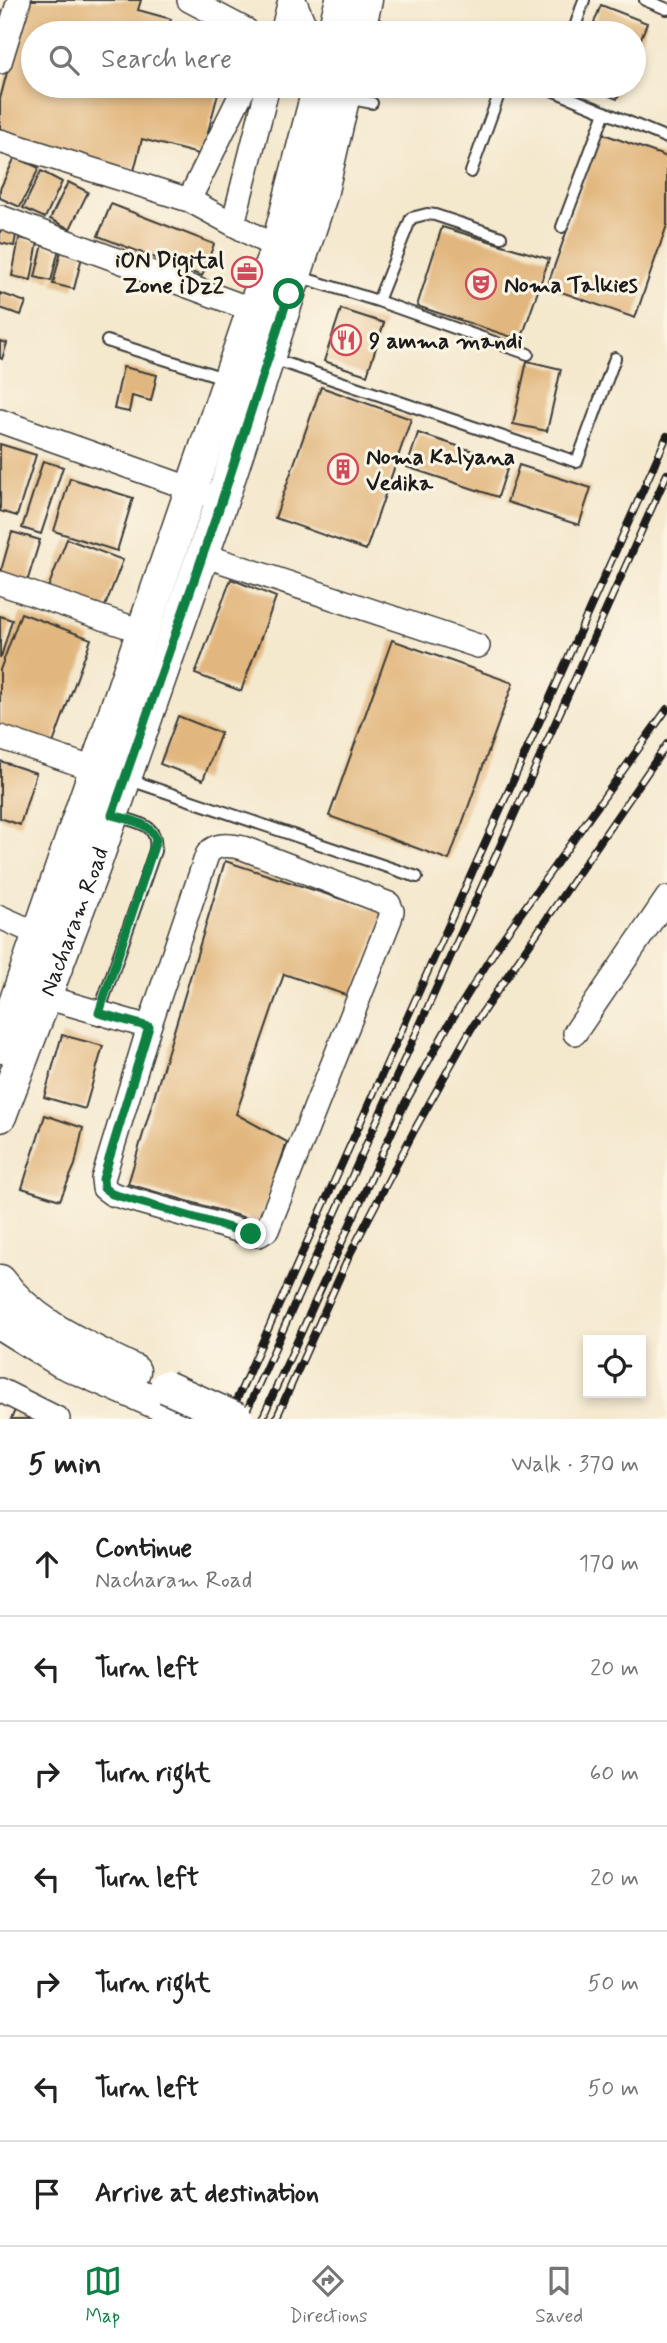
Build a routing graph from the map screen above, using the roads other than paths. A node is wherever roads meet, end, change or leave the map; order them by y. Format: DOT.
graph roads {
  1 [pos="19,0"];
  2 [pos="189,0"];
  3 [pos="292,0"];
  4 [pos="584,0"];
  5 [pos="645,0"];
  6 [pos="667,9"];
  7 [pos="357,13"];
  8 [pos="229,21"];
  9 [pos="286,21"];
  10 [pos="302,21"];
  11 [pos="374,21"];
  12 [pos="577,21"];
  13 [pos="0,62"];
  14 [pos="239,98"];
  15 [pos="265,98"];
  16 [pos="343,98"];
  17 [pos="344,98"];
  18 [pos="498,98"];
  19 [pos="574,98"];
  20 [pos="605,112"];
  21 [pos="667,138"];
  22 [pos="0,141"];
  23 [pos="471,172"];
  24 [pos="189,200"];
  25 [pos="0,217"];
  26 [pos="233,224"];
  27 [pos="562,228"];
  28 [pos="501,237"];
  29 [pos="277,248"];
  30 [pos="295,275"];
  31 [pos="378,301"];
  32 [pos="253,310"];
  33 [pos="107,341"];
  34 [pos="528,354"];
  35 [pos="268,357"];
  36 [pos="615,358"];
  37 [pos="230,380"];
  38 [pos="0,421"];
  39 [pos="191,489"];
  40 [pos="222,500"];
  41 [pos="203,555"];
  42 [pos="0,583"];
  43 [pos="144,632"];
  44 [pos="478,646"];
  45 [pos="0,737"];
  46 [pos="111,774"];
  47 [pos="112,815"];
  48 [pos="416,877"];
  49 [pos="667,898"];
  50 [pos="0,917"];
  51 [pos="38,934"];
  52 [pos="35,999"];
  53 [pos="99,1013"];
  54 [pos="149,1027"];
  55 [pos="575,1033"];
  56 [pos="0,1047"];
  57 [pos="0,1116"];
  58 [pos="0,1281"];
  59 [pos="0,1323"];
  60 [pos="162,1395"];
  61 [pos="2,1397"];
  62 [pos="58,1419"];
  63 [pos="194,1419"];
  64 [pos="237,1419"];
  1 -- 13 [label="street"];
  2 -- 8 [label="street"];
  3 -- 9 [label="street"];
  3 -- 10 [label="street"];
  4 -- 12 [label="lane"];
  5 -- 6 [label="lane"];
  7 -- 11 [label="lane"];
  14 -- 24 [label="street"];
  15 -- 26 [label="street"];
  16 -- 29 [label="main road, Nacharam Road"];
  17 -- 30 [label="main road, Nacharam Road"];
  18 -- 23 [label="lane"];
  19 -- 20 [label="lane"];
  20 -- 21 [label="lane"];
  20 -- 27 [label="lane"];
  22 -- 24 [label="street"];
  24 -- 26 [label="street"];
  25 -- 32 [label="street"];
  26 -- 29 [label="street"];
  28 -- 31 [label="lane"];
  29 -- 32 [label="main road, Nacharam Road"];
  30 -- 31 [label="lane"];
  30 -- 35 [label="main road, Nacharam Road"];
  31 -- 34 [label="lane"];
  32 -- 37 [label="main road, Nacharam Road"];
  33 -- 37 [label="lane"];
  35 -- 36 [label="lane"];
  35 -- 40 [label="main road, Nacharam Road"];
  37 -- 39 [label="main road, Nacharam Road"];
  38 -- 39 [label="street"];
  39 -- 40 [label="street"];
  39 -- 43 [label="main road, Nacharam Road"];
  40 -- 41 [label="main road, Nacharam Road"];
  41 -- 44 [label="street"];
  41 -- 46 [label="main road, Nacharam Road"];
  42 -- 43 [label="street"];
  43 -- 46 [label="main road, Nacharam Road"];
  45 -- 46 [label="street"];
  46 -- 47 [label="main road, Nacharam Road"];
  46 -- 48 [label="lane"];
  46 -- 51 [label="main road, Nacharam Road"];
  47 -- 52 [label="main road, Nacharam Road"];
  47 -- 53 [label="lane"];
  49 -- 55 [label="street"];
  50 -- 51 [label="street"];
  51 -- 52 [label="main road, Nacharam Road"];
  52 -- 53 [label="street"];
  52 -- 56 [label="main road, Nacharam Road"];
  52 -- 57 [label="main road, Nacharam Road"];
  53 -- 54 [label="street"];
  54 -- 54 [label="street"];
  58 -- 60 [label="main road"];
  59 -- 60 [label="main road"];
  60 -- 63 [label="main road"];
  60 -- 64 [label="main road, bridge"];
  61 -- 62 [label="street"];
}
